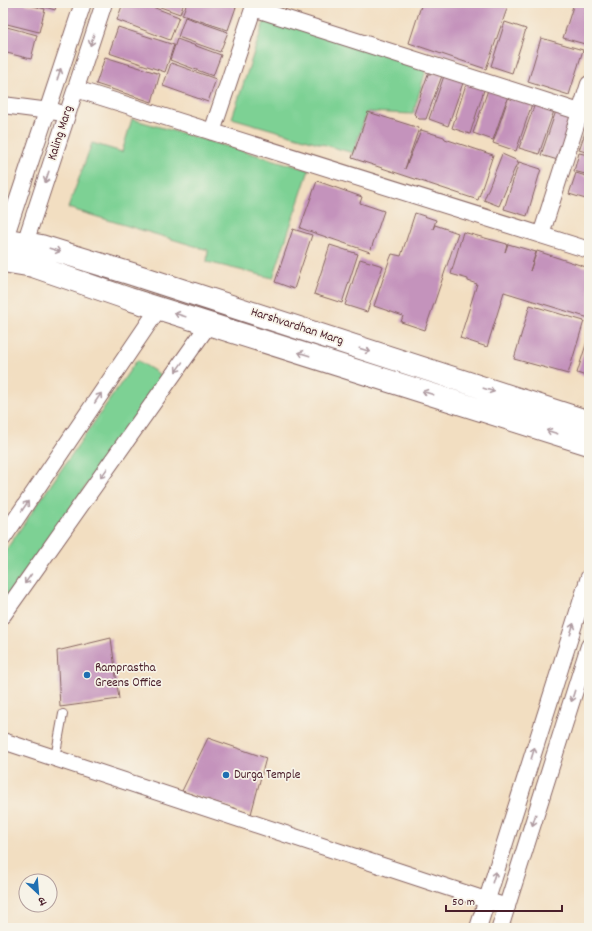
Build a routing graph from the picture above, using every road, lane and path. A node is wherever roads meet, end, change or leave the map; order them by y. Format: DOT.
graph roads {
  1 [pos="83,3"];
  2 [pos="104,3"];
  3 [pos="254,6"];
  4 [pos="589,84"];
  5 [pos="76,89"];
  6 [pos="3,105"];
  7 [pos="47,111"];
  8 [pos="580,112"];
  9 [pos="67,114"];
  10 [pos="212,132"];
  11 [pos="541,235"];
  12 [pos="9,241"];
  13 [pos="589,250"];
  14 [pos="10,262"];
  15 [pos="172,287"];
  16 [pos="223,304"];
  17 [pos="158,308"];
  18 [pos="209,324"];
  19 [pos="589,422"];
  20 [pos="589,444"];
  21 [pos="3,538"];
  22 [pos="589,577"];
  23 [pos="3,615"];
  24 [pos="589,646"];
  25 [pos="63,714"];
  26 [pos="3,741"];
  27 [pos="55,758"];
  28 [pos="487,901"];
  29 [pos="507,907"];
  30 [pos="478,928"];
  31 [pos="500,928"];
  7 -- 1 [label="street, Kaling Marg, one-way"];
  2 -- 5 [label="street, Kaling Marg, one-way"];
  3 -- 8 [label="street"];
  3 -- 10 [label="street"];
  4 -- 8 [label="street"];
  5 -- 9 [label="street, Kaling Marg"];
  5 -- 10 [label="street"];
  6 -- 7 [label="street"];
  7 -- 9 [label="street"];
  7 -- 12 [label="street, Kaling Marg"];
  8 -- 11 [label="street"];
  9 -- 12 [label="street, Kaling Marg, one-way"];
  10 -- 11 [label="street"];
  11 -- 13 [label="street"];
  12 -- 14 [label="street, Kaling Marg"];
  12 -- 15 [label="street, Harshvardhan Marg, one-way"];
  14 -- 17 [label="street, Harshvardhan Marg"];
  15 -- 16 [label="street, Harshvardhan Marg"];
  15 -- 17 [label="street"];
  16 -- 18 [label="street"];
  16 -- 19 [label="street, Harshvardhan Marg, one-way"];
  18 -- 17 [label="street, Harshvardhan Marg, one-way"];
  21 -- 17 [label="street, one-way"];
  20 -- 18 [label="street, Harshvardhan Marg, one-way"];
  18 -- 23 [label="street, one-way"];
  28 -- 22 [label="street, one-way"];
  24 -- 29 [label="street, one-way"];
  25 -- 27 [label="lane"];
  26 -- 27 [label="street"];
  27 -- 28 [label="street"];
  28 -- 29 [label="street"];
  28 -- 30 [label="street"];
  29 -- 31 [label="street"];
}
